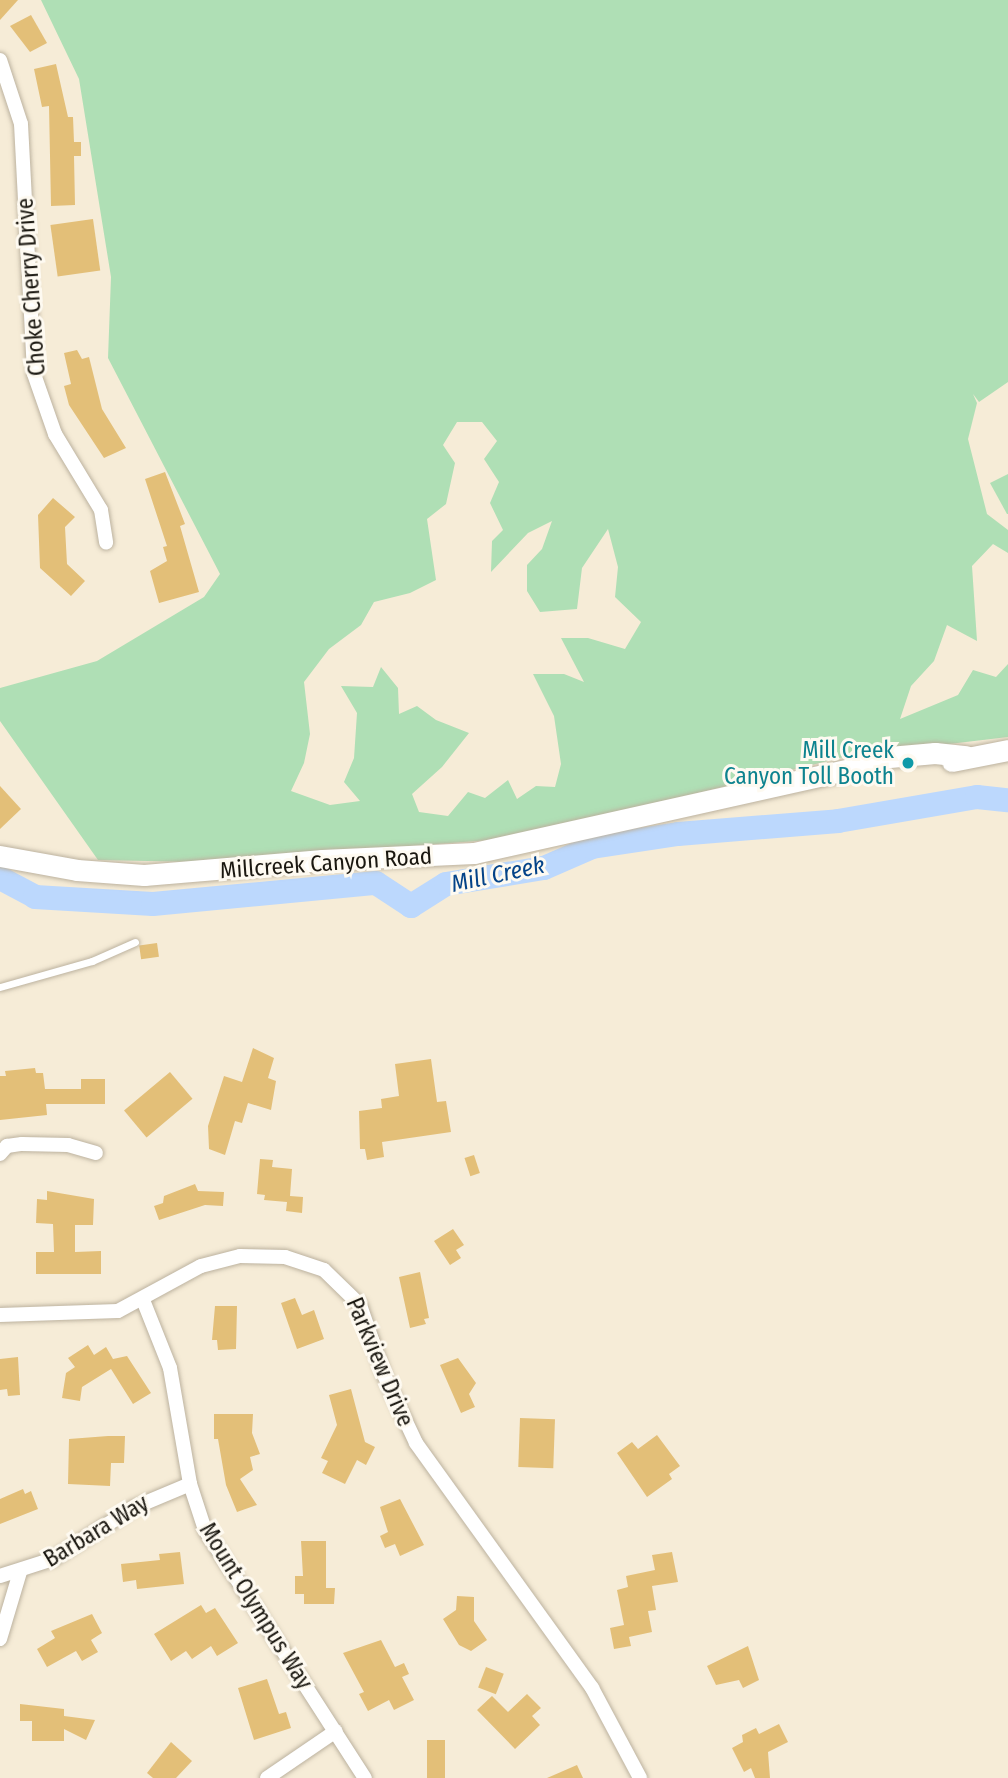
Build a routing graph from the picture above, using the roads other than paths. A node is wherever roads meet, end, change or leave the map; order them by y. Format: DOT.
graph roads {
  1 [pos="0,60"];
  2 [pos="106,543"];
  3 [pos="1008,750"];
  4 [pos="0,856"];
  5 [pos="135,942"];
  6 [pos="0,987"];
  7 [pos="96,1153"];
  8 [pos="0,1154"];
  9 [pos="143,1300"];
  10 [pos="0,1315"];
  11 [pos="190,1484"];
  12 [pos="20,1572"];
  13 [pos="0,1576"];
  14 [pos="0,1639"];
  15 [pos="336,1731"];
  16 [pos="267,1778"];
  17 [pos="365,1778"];
  18 [pos="640,1778"];
  1 -- 2 [label="street, Choke Cherry Drive"];
  3 -- 4 [label="street, Millcreek Canyon Road"];
  5 -- 6 [label="lane"];
  7 -- 8 [label="street"];
  9 -- 10 [label="street, Parkview Drive"];
  9 -- 11 [label="street, Mount Olympus Way"];
  9 -- 18 [label="street, Parkview Drive"];
  11 -- 12 [label="street, Barbara Way"];
  11 -- 15 [label="street, Mount Olympus Way"];
  12 -- 13 [label="street, Barbara Way"];
  12 -- 14 [label="street"];
  15 -- 16 [label="street"];
  15 -- 17 [label="street, Mount Olympus Way"];
}
